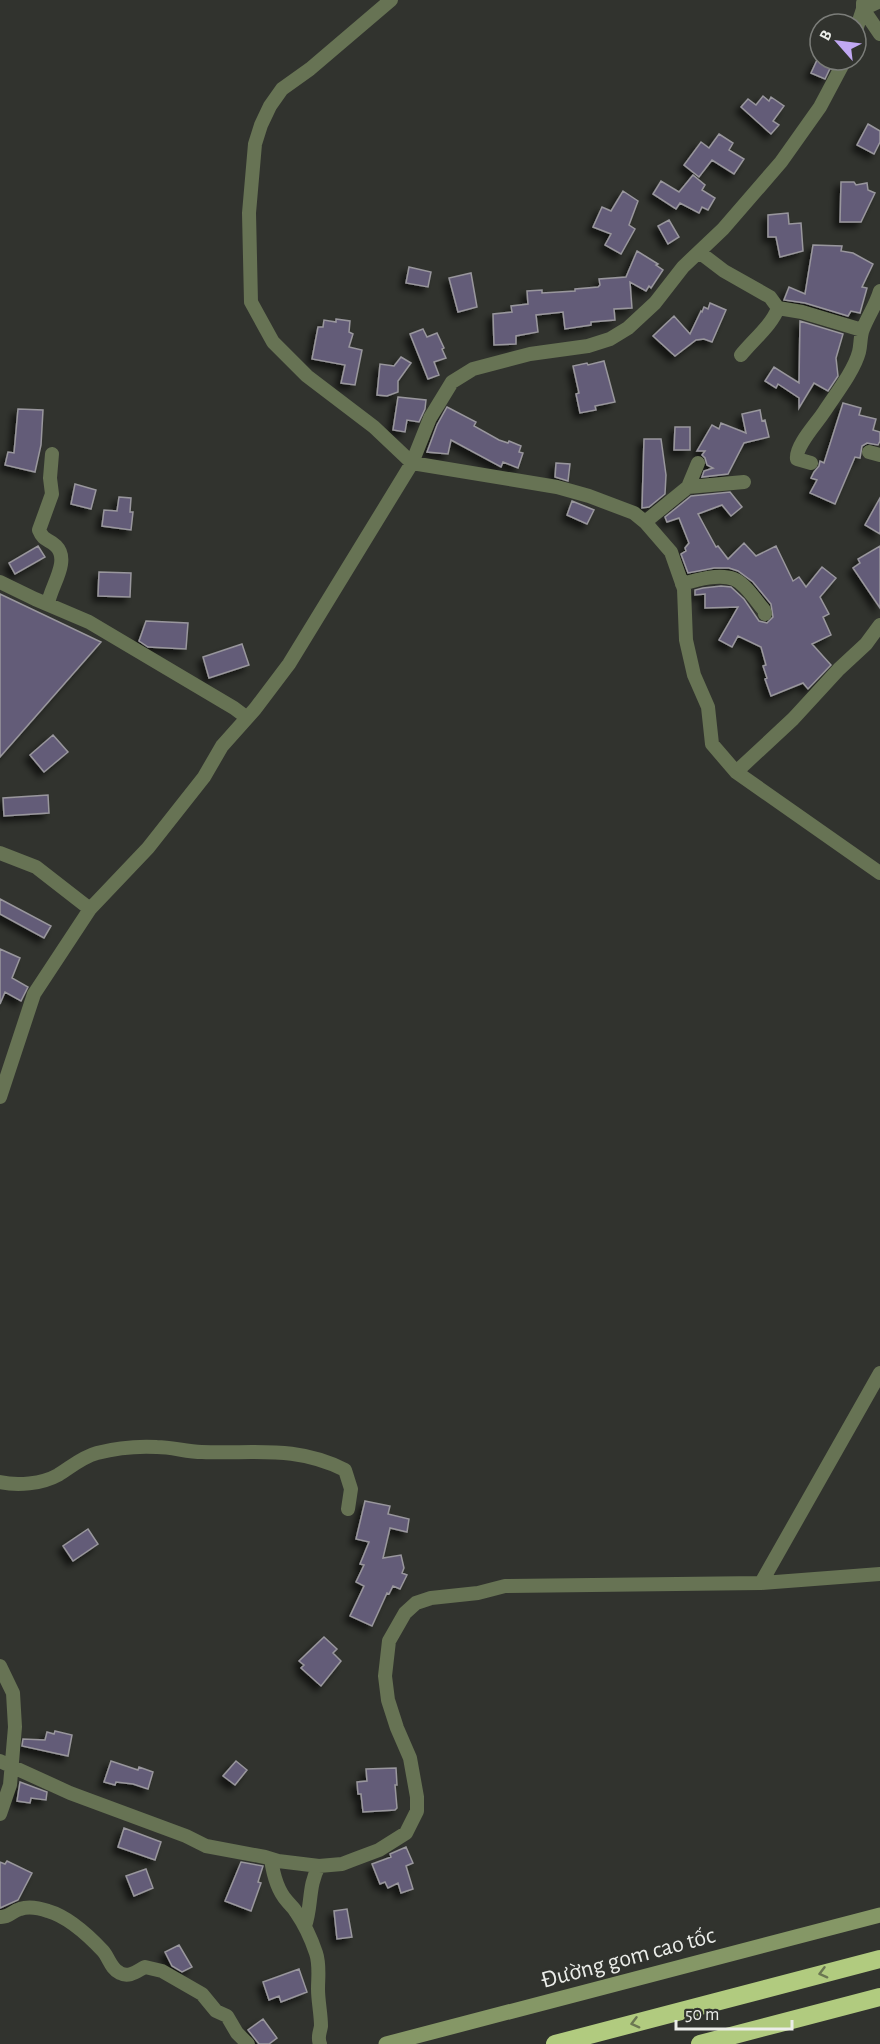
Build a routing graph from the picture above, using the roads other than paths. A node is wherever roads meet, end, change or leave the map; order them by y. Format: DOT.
graph roads {
  1 [pos="391,0"];
  2 [pos="880,1"];
  3 [pos="863,5"];
  4 [pos="880,34"];
  5 [pos="839,72"];
  6 [pos="699,252"];
  7 [pos="880,291"];
  8 [pos="778,309"];
  9 [pos="862,330"];
  10 [pos="741,355"];
  11 [pos="52,454"];
  12 [pos="412,463"];
  13 [pos="698,463"];
  14 [pos="811,463"];
  15 [pos="744,482"];
  16 [pos="687,487"];
  17 [pos="645,522"];
  18 [pos="0,582"];
  19 [pos="682,584"];
  20 [pos="48,604"];
  21 [pos="765,614"];
  22 [pos="880,626"];
  23 [pos="246,717"];
  24 [pos="736,772"];
  25 [pos="0,853"];
  26 [pos="880,873"];
  27 [pos="90,909"];
  28 [pos="0,1097"];
  29 [pos="880,1373"];
  30 [pos="0,1482"];
  31 [pos="348,1509"];
  32 [pos="880,1574"];
  33 [pos="760,1583"];
  34 [pos="0,1666"];
  35 [pos="6,1764"];
  36 [pos="0,1814"];
  37 [pos="271,1858"];
  38 [pos="319,1866"];
  39 [pos="880,1914"];
  40 [pos="0,1917"];
  41 [pos="305,1926"];
  42 [pos="880,1959"];
  43 [pos="880,1997"];
  44 [pos="248,2044"];
  45 [pos="320,2044"];
  46 [pos="386,2044"];
  47 [pos="555,2044"];
  48 [pos="700,2044"];
  1 -- 12 [label="street"];
  2 -- 3 [label="street"];
  3 -- 4 [label="street"];
  5 -- 6 [label="street"];
  6 -- 8 [label="street"];
  6 -- 12 [label="street"];
  7 -- 9 [label="street"];
  8 -- 9 [label="street"];
  8 -- 10 [label="street"];
  9 -- 14 [label="street"];
  11 -- 20 [label="street"];
  12 -- 17 [label="street"];
  12 -- 23 [label="street"];
  13 -- 16 [label="street"];
  15 -- 16 [label="street"];
  16 -- 17 [label="street"];
  17 -- 19 [label="street"];
  18 -- 20 [label="street"];
  19 -- 21 [label="street"];
  19 -- 24 [label="street"];
  20 -- 23 [label="street"];
  22 -- 24 [label="street"];
  23 -- 27 [label="street"];
  24 -- 26 [label="street"];
  25 -- 27 [label="street"];
  27 -- 28 [label="street"];
  29 -- 33 [label="street"];
  30 -- 31 [label="street"];
  32 -- 33 [label="street"];
  33 -- 38 [label="street"];
  34 -- 35 [label="street"];
  35 -- 36 [label="street"];
  35 -- 37 [label="street"];
  37 -- 38 [label="street"];
  37 -- 41 [label="street"];
  38 -- 41 [label="street"];
  39 -- 46 [label="main road, Đường gom cao tốc"];
  40 -- 44 [label="street"];
  41 -- 45 [label="street"];
  42 -- 47 [label="highway, one-way"];
  43 -- 48 [label="highway"];
}
